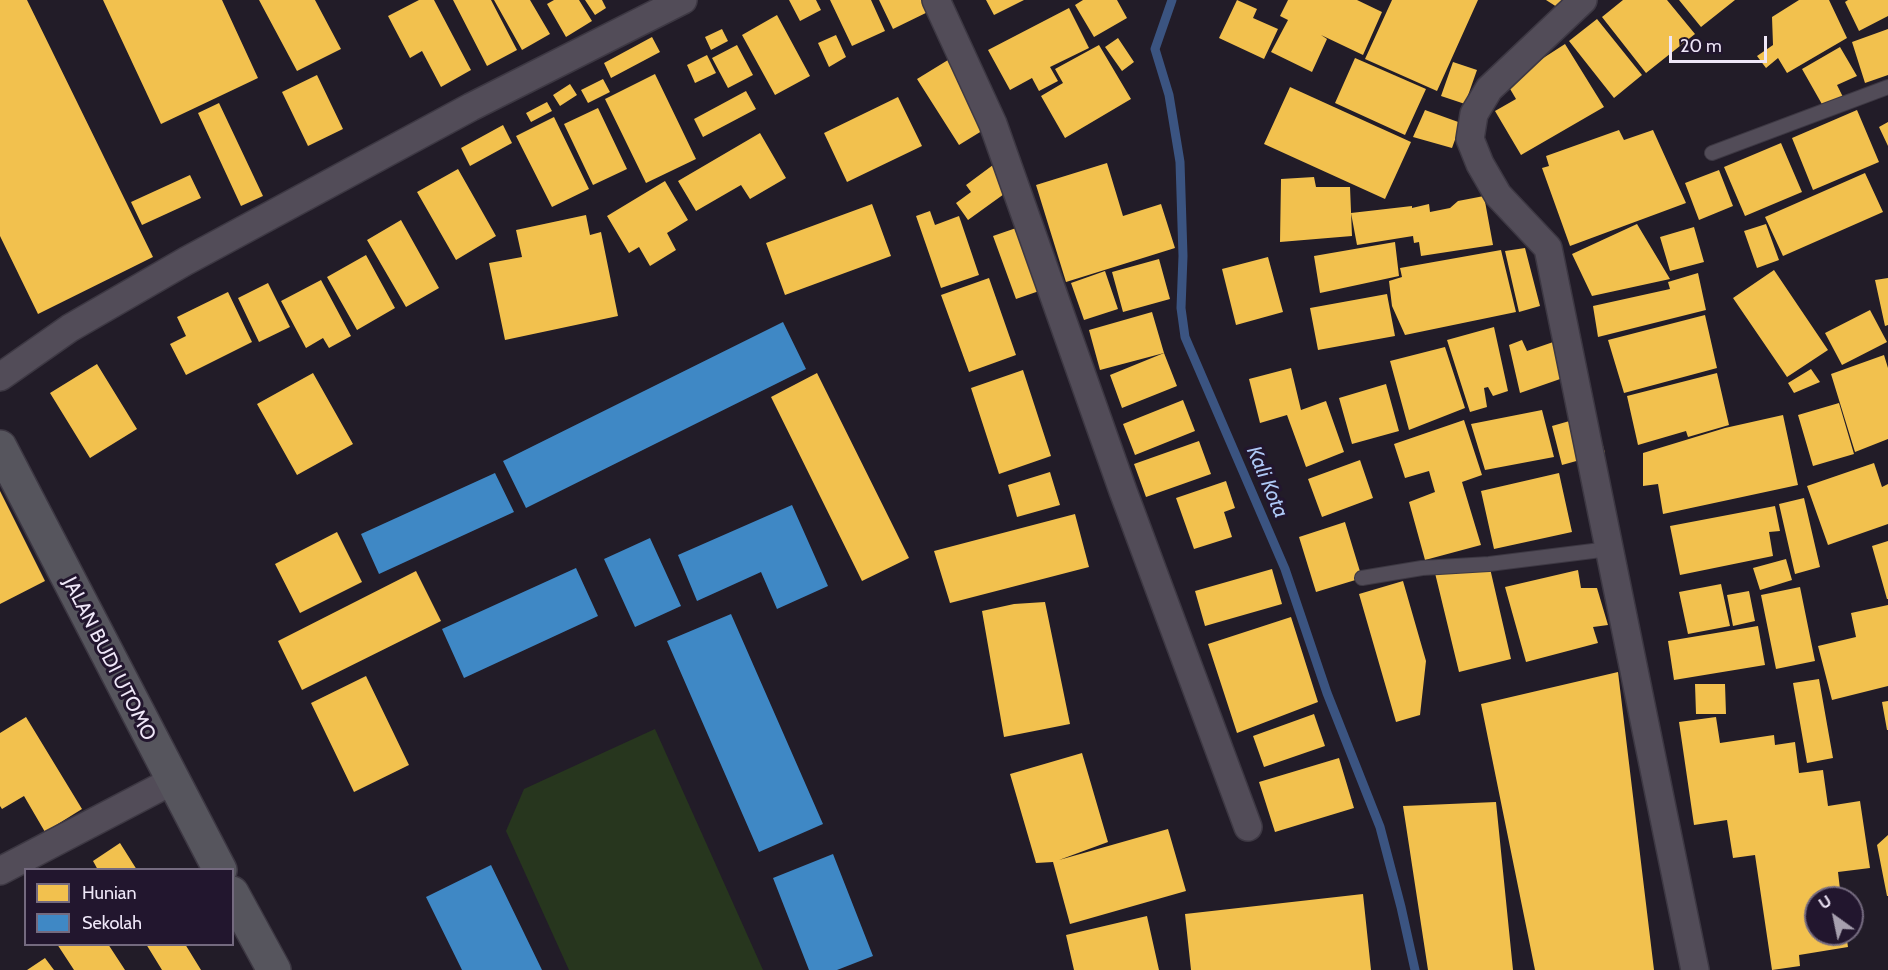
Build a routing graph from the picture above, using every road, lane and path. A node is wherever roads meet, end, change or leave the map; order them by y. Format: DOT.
graph roads {
  1 [pos="682,0"];
  2 [pos="936,0"];
  3 [pos="1582,0"];
  4 [pos="1888,87"];
  5 [pos="1712,153"];
  6 [pos="0,377"];
  7 [pos="0,447"];
  8 [pos="1610,549"];
  9 [pos="1362,578"];
  10 [pos="172,781"];
  11 [pos="1248,826"];
  12 [pos="219,868"];
  13 [pos="0,871"];
  14 [pos="234,897"];
  15 [pos="274,970"];
  16 [pos="1695,970"];
  1 -- 6 [label="street"];
  2 -- 11 [label="street"];
  3 -- 8 [label="street"];
  4 -- 5 [label="lane"];
  7 -- 10 [label="street, JALAN BUDI UTOMO"];
  8 -- 9 [label="lane"];
  8 -- 16 [label="street"];
  10 -- 12 [label="street, JALAN BUDI UTOMO"];
  10 -- 13 [label="street"];
  14 -- 15 [label="street"];
}
